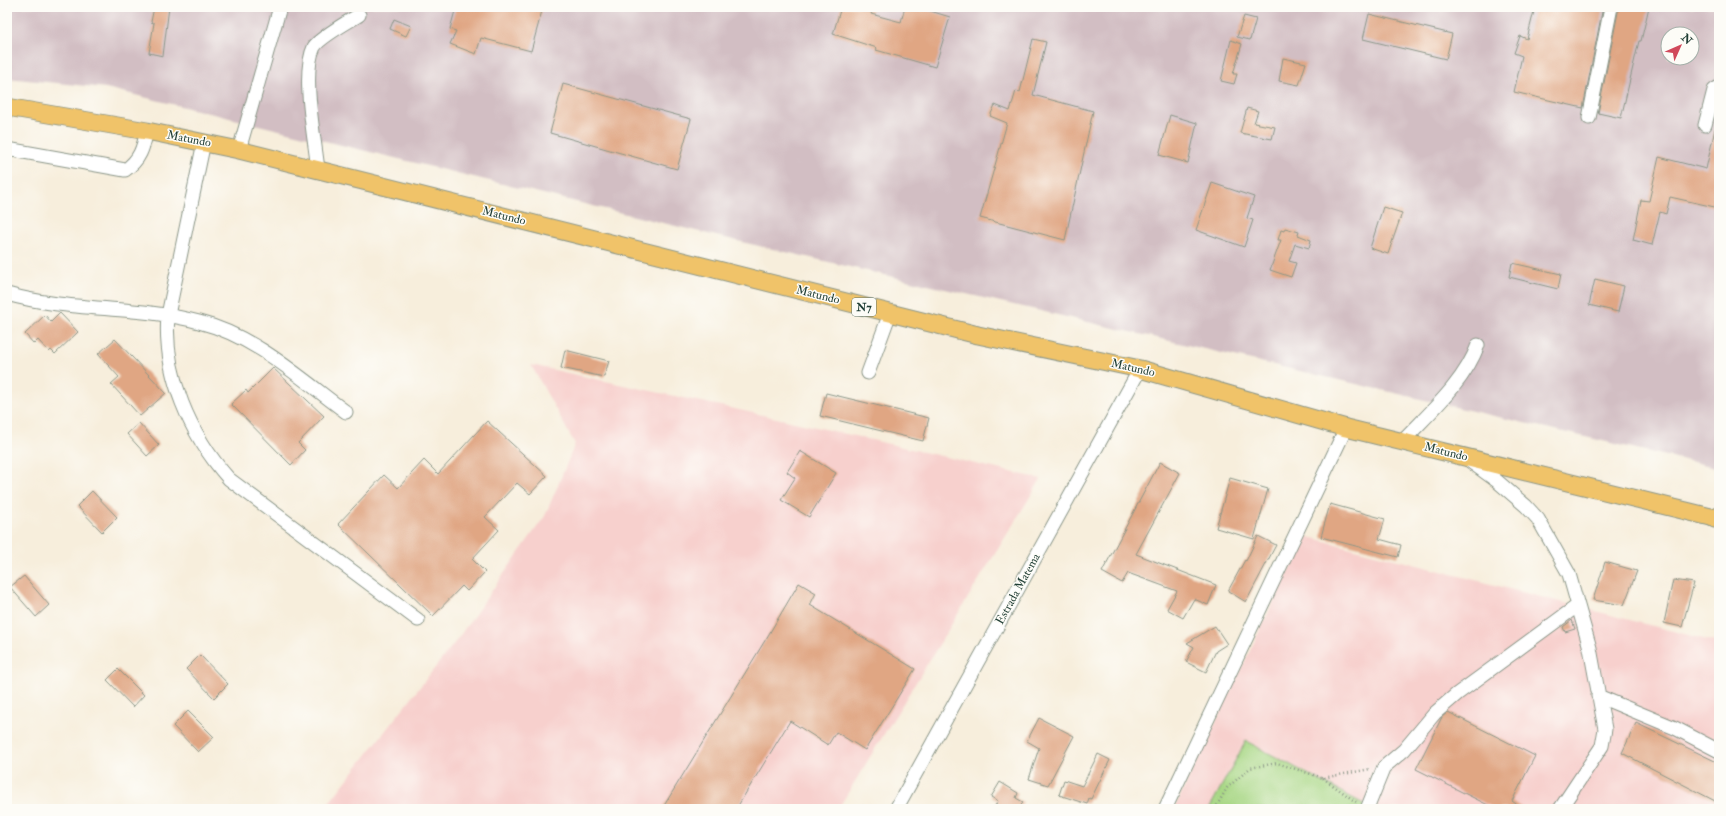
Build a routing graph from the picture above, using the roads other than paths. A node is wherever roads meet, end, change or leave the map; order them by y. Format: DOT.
graph roads {
  1 [pos="280,7"];
  2 [pos="1611,7"];
  3 [pos="359,15"];
  4 [pos="1719,87"];
  5 [pos="7,107"];
  6 [pos="1590,118"];
  7 [pos="1705,125"];
  8 [pos="147,131"];
  9 [pos="204,142"];
  10 [pos="7,149"];
  11 [pos="239,150"];
  12 [pos="318,170"];
  13 [pos="7,294"];
  14 [pos="890,313"];
  15 [pos="168,315"];
  16 [pos="1478,344"];
  17 [pos="1140,369"];
  18 [pos="868,373"];
  19 [pos="346,412"];
  20 [pos="1346,428"];
  21 [pos="1402,442"];
  22 [pos="1464,457"];
  23 [pos="1718,518"];
  24 [pos="1577,606"];
  25 [pos="418,620"];
  26 [pos="1598,696"];
  27 [pos="1719,751"];
  28 [pos="896,809"];
  29 [pos="1165,809"];
  30 [pos="1367,809"];
  31 [pos="1560,809"];
  1 -- 11 [label="street"];
  2 -- 6 [label="street"];
  3 -- 12 [label="street"];
  4 -- 7 [label="street"];
  5 -- 8 [label="main road, Matundo / N7"];
  8 -- 9 [label="main road, Matundo / N7"];
  8 -- 10 [label="street"];
  9 -- 11 [label="main road, Matundo / N7"];
  9 -- 15 [label="street"];
  11 -- 12 [label="main road, Matundo / N7"];
  12 -- 14 [label="main road, Matundo / N7"];
  13 -- 15 [label="street"];
  14 -- 17 [label="main road, Matundo / N7"];
  14 -- 18 [label="street"];
  15 -- 19 [label="street"];
  15 -- 25 [label="street"];
  16 -- 21 [label="street"];
  17 -- 20 [label="main road, Matundo / N7"];
  17 -- 28 [label="street, Estrada Matema"];
  20 -- 21 [label="main road, Matundo / N7"];
  20 -- 29 [label="street"];
  21 -- 22 [label="main road, Matundo / N7"];
  22 -- 23 [label="main road, Matundo / N7"];
  22 -- 24 [label="street"];
  24 -- 26 [label="street"];
  24 -- 30 [label="street"];
  26 -- 27 [label="street"];
  26 -- 31 [label="street"];
}
